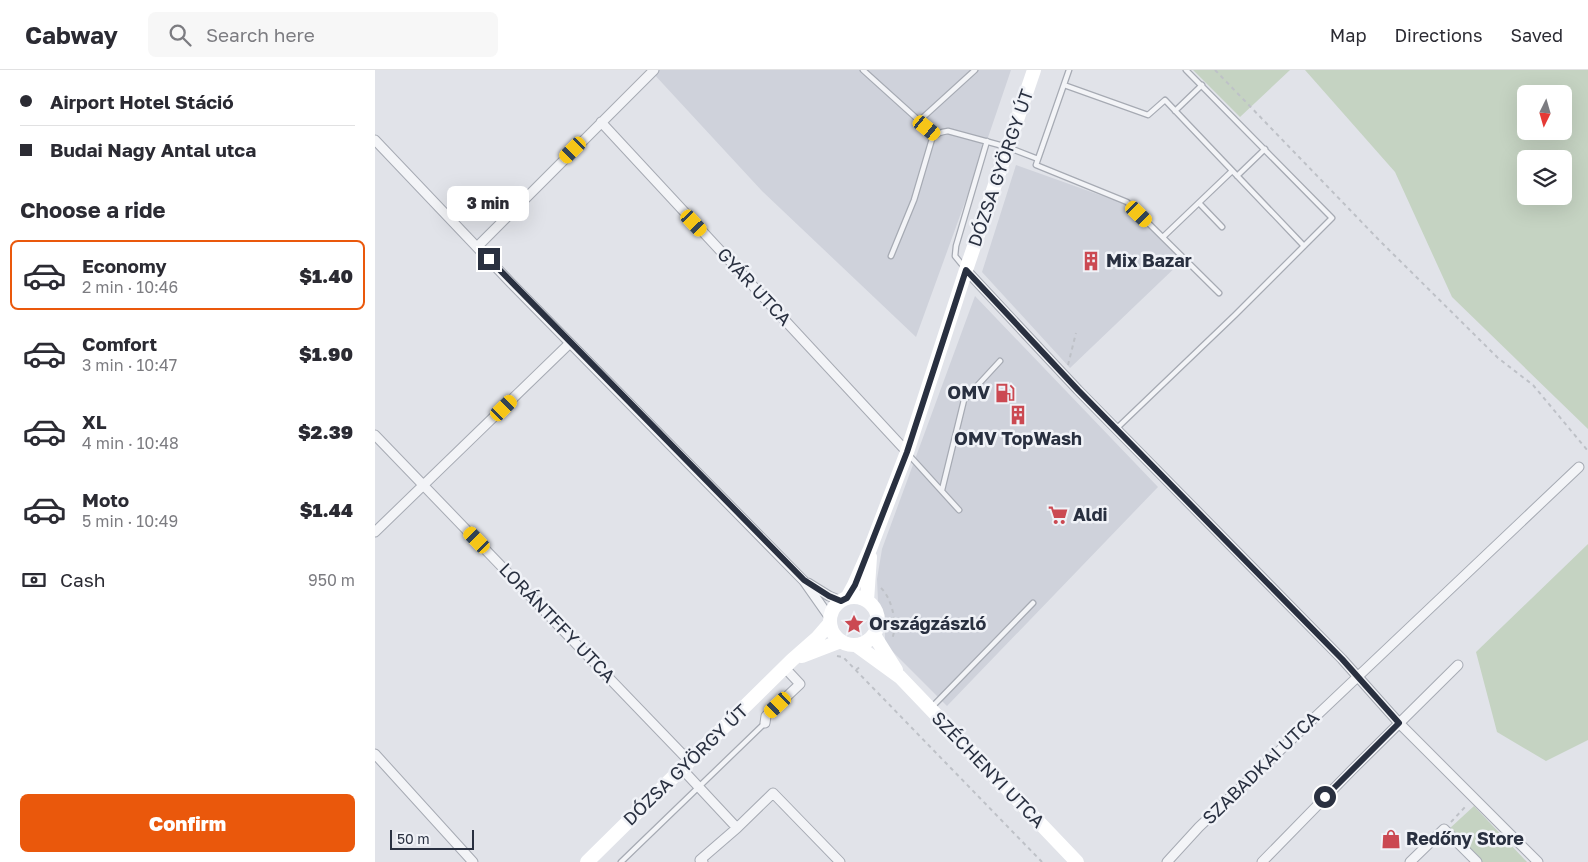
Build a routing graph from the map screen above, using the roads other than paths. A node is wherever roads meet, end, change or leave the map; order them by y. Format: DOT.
graph roads {
  1 [pos="654,70"];
  2 [pos="863,70"];
  3 [pos="975,70"];
  4 [pos="1034,70"];
  5 [pos="1069,70"];
  6 [pos="1186,70"];
  7 [pos="1064,85"];
  8 [pos="1202,85"];
  9 [pos="1175,111"];
  10 [pos="919,121"];
  11 [pos="601,122"];
  12 [pos="935,135"];
  13 [pos="375,140"];
  14 [pos="987,141"];
  15 [pos="1007,147"];
  16 [pos="1265,149"];
  17 [pos="1038,159"];
  18 [pos="1232,171"];
  19 [pos="1237,176"];
  20 [pos="1199,202"];
  21 [pos="1222,227"];
  22 [pos="1163,237"];
  23 [pos="1304,246"];
  24 [pos="477,247"];
  25 [pos="891,256"];
  26 [pos="966,270"];
  27 [pos="1219,293"];
  28 [pos="570,343"];
  29 [pos="1000,361"];
  30 [pos="1116,430"];
  31 [pos="375,435"];
  32 [pos="907,452"];
  33 [pos="1579,467"];
  34 [pos="424,485"];
  35 [pos="941,490"];
  36 [pos="959,510"];
  37 [pos="375,532"];
  38 [pos="870,549"];
  39 [pos="804,580"];
  40 [pos="868,595"];
  41 [pos="844,600"];
  42 [pos="1033,603"];
  43 [pos="830,621"];
  44 [pos="874,635"];
  45 [pos="841,641"];
  46 [pos="855,645"];
  47 [pos="878,652"];
  48 [pos="789,664"];
  49 [pos="1458,665"];
  50 [pos="1357,676"];
  51 [pos="930,709"];
  52 [pos="765,723"];
  53 [pos="1399,723"];
  54 [pos="375,754"];
  55 [pos="686,765"];
  56 [pos="699,787"];
  57 [pos="737,828"];
  58 [pos="473,862"];
  59 [pos="587,862"];
  60 [pos="621,862"];
  61 [pos="703,862"];
  62 [pos="840,862"];
  63 [pos="1077,862"];
  64 [pos="1167,862"];
  65 [pos="1262,862"];
  66 [pos="1410,862"];
  67 [pos="1477,862"];
  68 [pos="1538,862"];
  1 -- 11 [label="street"];
  2 -- 10 [label="lane"];
  3 -- 10 [label="lane"];
  4 -- 15 [label="main road, DÓZSA GYÖRGY ÚT"];
  5 -- 7 [label="lane"];
  6 -- 8 [label="lane"];
  7 -- 9 [label="lane"];
  7 -- 17 [label="lane"];
  8 -- 9 [label="lane"];
  8 -- 16 [label="lane"];
  9 -- 18 [label="lane"];
  10 -- 12 [label="lane"];
  11 -- 24 [label="street"];
  11 -- 32 [label="street, GYÁR UTCA"];
  12 -- 14 [label="lane"];
  12 -- 25 [label="lane"];
  13 -- 24 [label="street"];
  14 -- 15 [label="lane"];
  14 -- 26 [label="lane"];
  15 -- 17 [label="lane"];
  15 -- 26 [label="main road, DÓZSA GYÖRGY ÚT"];
  16 -- 19 [label="lane"];
  16 -- 23 [label="lane"];
  17 -- 22 [label="lane"];
  18 -- 19 [label="lane"];
  18 -- 20 [label="lane"];
  19 -- 23 [label="lane"];
  20 -- 21 [label="lane"];
  20 -- 22 [label="lane"];
  22 -- 27 [label="lane"];
  23 -- 30 [label="lane"];
  24 -- 28 [label="street"];
  26 -- 30 [label="street"];
  26 -- 32 [label="main road, DÓZSA GYÖRGY ÚT"];
  28 -- 34 [label="street"];
  28 -- 39 [label="street"];
  29 -- 35 [label="lane"];
  30 -- 50 [label="street"];
  31 -- 34 [label="street, LORÁNTFFY UTCA"];
  32 -- 35 [label="lane"];
  32 -- 38 [label="main road, DÓZSA GYÖRGY ÚT"];
  33 -- 50 [label="street, SZABADKAI UTCA"];
  34 -- 37 [label="street"];
  34 -- 55 [label="street, LORÁNTFFY UTCA"];
  35 -- 36 [label="lane"];
  38 -- 40 [label="main road, DÓZSA GYÖRGY ÚT"];
  38 -- 41 [label="main road, DÓZSA GYÖRGY ÚT"];
  39 -- 41 [label="street"];
  39 -- 43 [label="street"];
  40 -- 41 [label="main road"];
  40 -- 44 [label="main road"];
  41 -- 43 [label="main road"];
  42 -- 51 [label="lane"];
  43 -- 45 [label="main road"];
  43 -- 48 [label="main road, DÓZSA GYÖRGY ÚT"];
  44 -- 46 [label="main road"];
  44 -- 47 [label="main road, SZÉCHENYI UTCA"];
  45 -- 46 [label="main road"];
  45 -- 48 [label="main road, DÓZSA GYÖRGY ÚT"];
  46 -- 47 [label="main road, SZÉCHENYI UTCA"];
  47 -- 51 [label="main road, SZÉCHENYI UTCA"];
  48 -- 52 [label="street, DÓZSA GYÖRGY ÚT"];
  48 -- 55 [label="main road, DÓZSA GYÖRGY ÚT"];
  49 -- 53 [label="street"];
  50 -- 53 [label="street"];
  50 -- 64 [label="street, SZABADKAI UTCA"];
  51 -- 63 [label="main road, SZÉCHENYI UTCA"];
  52 -- 56 [label="lane, DÓZSA GYÖRGY ÚT"];
  53 -- 65 [label="street"];
  53 -- 68 [label="street"];
  54 -- 58 [label="street"];
  55 -- 56 [label="street, LORÁNTFFY UTCA"];
  55 -- 59 [label="main road, DÓZSA GYÖRGY ÚT"];
  56 -- 57 [label="street, LORÁNTFFY UTCA"];
  56 -- 60 [label="lane, DÓZSA GYÖRGY ÚT"];
  57 -- 61 [label="street"];
  57 -- 62 [label="street"];
  66 -- 67 [label="street"];
}
